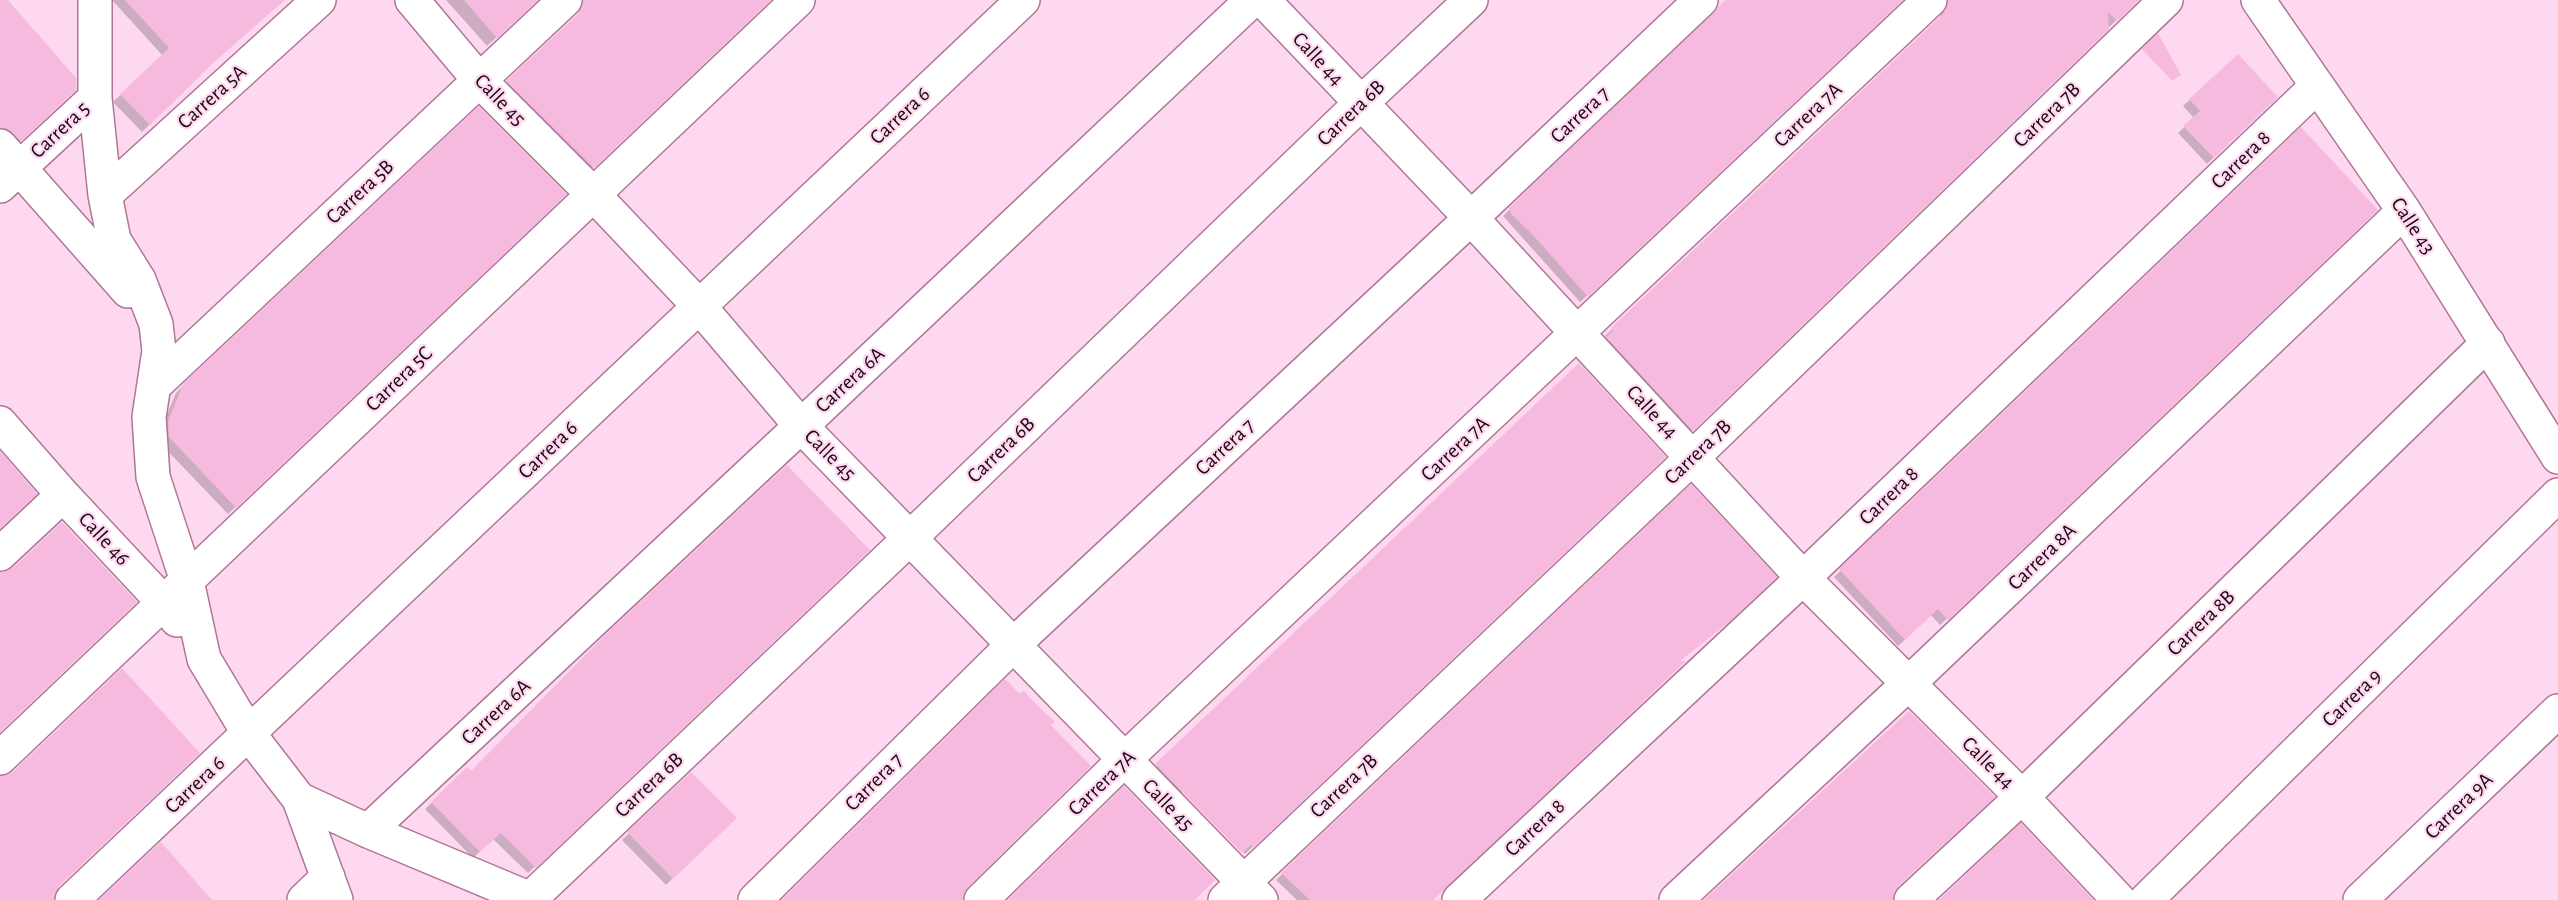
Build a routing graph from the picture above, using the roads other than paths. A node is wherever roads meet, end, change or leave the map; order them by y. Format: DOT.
graph roads {
  1 [pos="95,0"];
  2 [pos="319,0"];
  3 [pos="412,0"];
  4 [pos="565,0"];
  5 [pos="798,0"];
  6 [pos="1023,0"];
  7 [pos="1252,0"];
  8 [pos="1263,0"];
  9 [pos="1471,0"];
  10 [pos="1701,0"];
  11 [pos="1930,0"];
  12 [pos="2166,0"];
  13 [pos="2258,0"];
  14 [pos="479,80"];
  15 [pos="2316,87"];
  16 [pos="94,98"];
  17 [pos="1360,104"];
  18 [pos="7,167"];
  19 [pos="593,194"];
  20 [pos="105,195"];
  21 [pos="2404,211"];
  22 [pos="1471,218"];
  23 [pos="699,306"];
  24 [pos="156,324"];
  25 [pos="1578,333"];
  26 [pos="2488,343"];
  27 [pos="155,385"];
  28 [pos="0,423"];
  29 [pos="801,426"];
  30 [pos="1693,457"];
  31 [pos="2558,458"];
  32 [pos="63,495"];
  33 [pos="2558,495"];
  34 [pos="911,537"];
  35 [pos="0,554"];
  36 [pos="1803,578"];
  37 [pos="176,592"];
  38 [pos="1012,645"];
  39 [pos="1908,684"];
  40 [pos="2558,711"];
  41 [pos="249,734"];
  42 [pos="0,758"];
  43 [pos="1124,760"];
  44 [pos="2022,797"];
  45 [pos="299,799"];
  46 [pos="368,831"];
  47 [pos="332,888"];
  48 [pos="1243,894"];
  49 [pos="531,899"];
  50 [pos="72,900"];
  51 [pos="304,900"];
  52 [pos="755,900"];
  53 [pos="981,900"];
  54 [pos="1459,900"];
  55 [pos="1677,900"];
  56 [pos="1911,900"];
  57 [pos="2119,900"];
  58 [pos="2146,900"];
  59 [pos="2360,900"];
  1 -- 16 [label="street"];
  2 -- 20 [label="street, Carrera 5A"];
  3 -- 14 [label="street, Calle 45"];
  4 -- 14 [label="street, Carrera 5B"];
  5 -- 19 [label="street, Carrera 5C"];
  6 -- 23 [label="street, Carrera 6"];
  7 -- 29 [label="street, Carrera 6A"];
  8 -- 17 [label="street, Calle 44"];
  9 -- 17 [label="street, Carrera 6B"];
  10 -- 22 [label="street, Carrera 7"];
  11 -- 25 [label="street, Carrera 7A"];
  12 -- 30 [label="street, Carrera 7B"];
  13 -- 15 [label="street, Calle 43"];
  14 -- 19 [label="street, Calle 45"];
  14 -- 27 [label="street, Carrera 5B"];
  15 -- 21 [label="street, Calle 43"];
  15 -- 36 [label="street, Carrera 8"];
  16 -- 18 [label="street, Carrera 5"];
  16 -- 20 [label="street"];
  17 -- 22 [label="street, Calle 44"];
  17 -- 34 [label="street, Carrera 6B"];
  18 -- 24 [label="street"];
  19 -- 23 [label="street, Calle 45"];
  19 -- 37 [label="street, Carrera 5C"];
  20 -- 24 [label="street"];
  21 -- 26 [label="street, Calle 43"];
  21 -- 39 [label="street, Carrera 8A"];
  22 -- 25 [label="street, Calle 44"];
  22 -- 38 [label="street, Carrera 7"];
  23 -- 29 [label="street, Calle 45"];
  23 -- 41 [label="street, Carrera 6"];
  24 -- 27 [label="street"];
  25 -- 30 [label="street, Calle 44"];
  25 -- 43 [label="street, Carrera 7A"];
  26 -- 31 [label="street, Calle 43"];
  26 -- 44 [label="street, Carrera 8B"];
  27 -- 37 [label="street"];
  28 -- 32 [label="street, Calle 46"];
  29 -- 34 [label="street, Calle 45"];
  29 -- 46 [label="street, Carrera 6A"];
  30 -- 36 [label="street, Calle 44"];
  30 -- 48 [label="street, Carrera 7B"];
  32 -- 35 [label="street"];
  32 -- 37 [label="street, Calle 46"];
  33 -- 58 [label="street, Carrera 9"];
  34 -- 38 [label="street, Calle 45"];
  34 -- 49 [label="street, Carrera 6B"];
  36 -- 39 [label="street, Calle 44"];
  36 -- 54 [label="street, Carrera 8"];
  37 -- 41 [label="street"];
  37 -- 42 [label="street, Carrera 5C"];
  38 -- 43 [label="street, Calle 45"];
  38 -- 52 [label="street, Carrera 7"];
  39 -- 44 [label="street, Calle 44"];
  39 -- 55 [label="street, Carrera 8A"];
  40 -- 59 [label="street, Carrera 9A"];
  41 -- 45 [label="street"];
  41 -- 50 [label="street, Carrera 6"];
  43 -- 48 [label="street, Calle 45"];
  43 -- 53 [label="street, Carrera 7A"];
  44 -- 56 [label="street, Carrera 8B"];
  44 -- 57 [label="street, Calle 44"];
  45 -- 46 [label="street"];
  45 -- 47 [label="street"];
  46 -- 49 [label="street"];
  47 -- 51 [label="street"];
}
